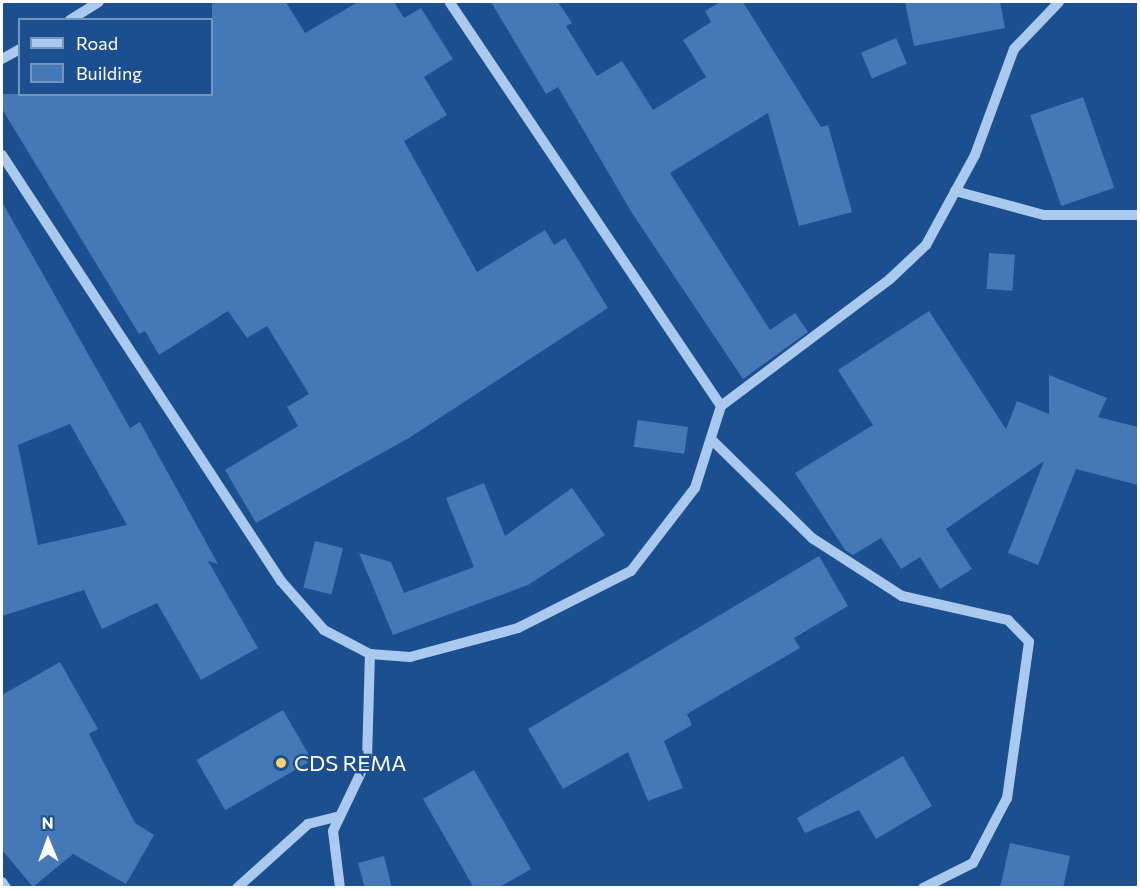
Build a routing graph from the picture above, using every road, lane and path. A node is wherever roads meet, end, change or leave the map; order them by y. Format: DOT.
graph roads {
  1 [pos="99,2"];
  2 [pos="450,2"];
  3 [pos="1058,2"];
  4 [pos="73,18"];
  5 [pos="18,50"];
  6 [pos="2,59"];
  7 [pos="2,155"];
  8 [pos="955,191"];
  9 [pos="1138,215"];
  10 [pos="721,406"];
  11 [pos="713,441"];
  12 [pos="370,654"];
  13 [pos="340,816"];
  14 [pos="2,882"];
  15 [pos="6,888"];
  16 [pos="237,888"];
  17 [pos="340,888"];
  18 [pos="922,888"];
  1 -- 4 [label="street"];
  2 -- 10 [label="street"];
  3 -- 8 [label="street"];
  5 -- 6 [label="street"];
  7 -- 12 [label="street"];
  8 -- 9 [label="street"];
  8 -- 10 [label="street"];
  10 -- 11 [label="street"];
  11 -- 12 [label="street"];
  11 -- 18 [label="street"];
  12 -- 13 [label="street"];
  13 -- 16 [label="street"];
  13 -- 17 [label="street"];
  14 -- 15 [label="street"];
}
